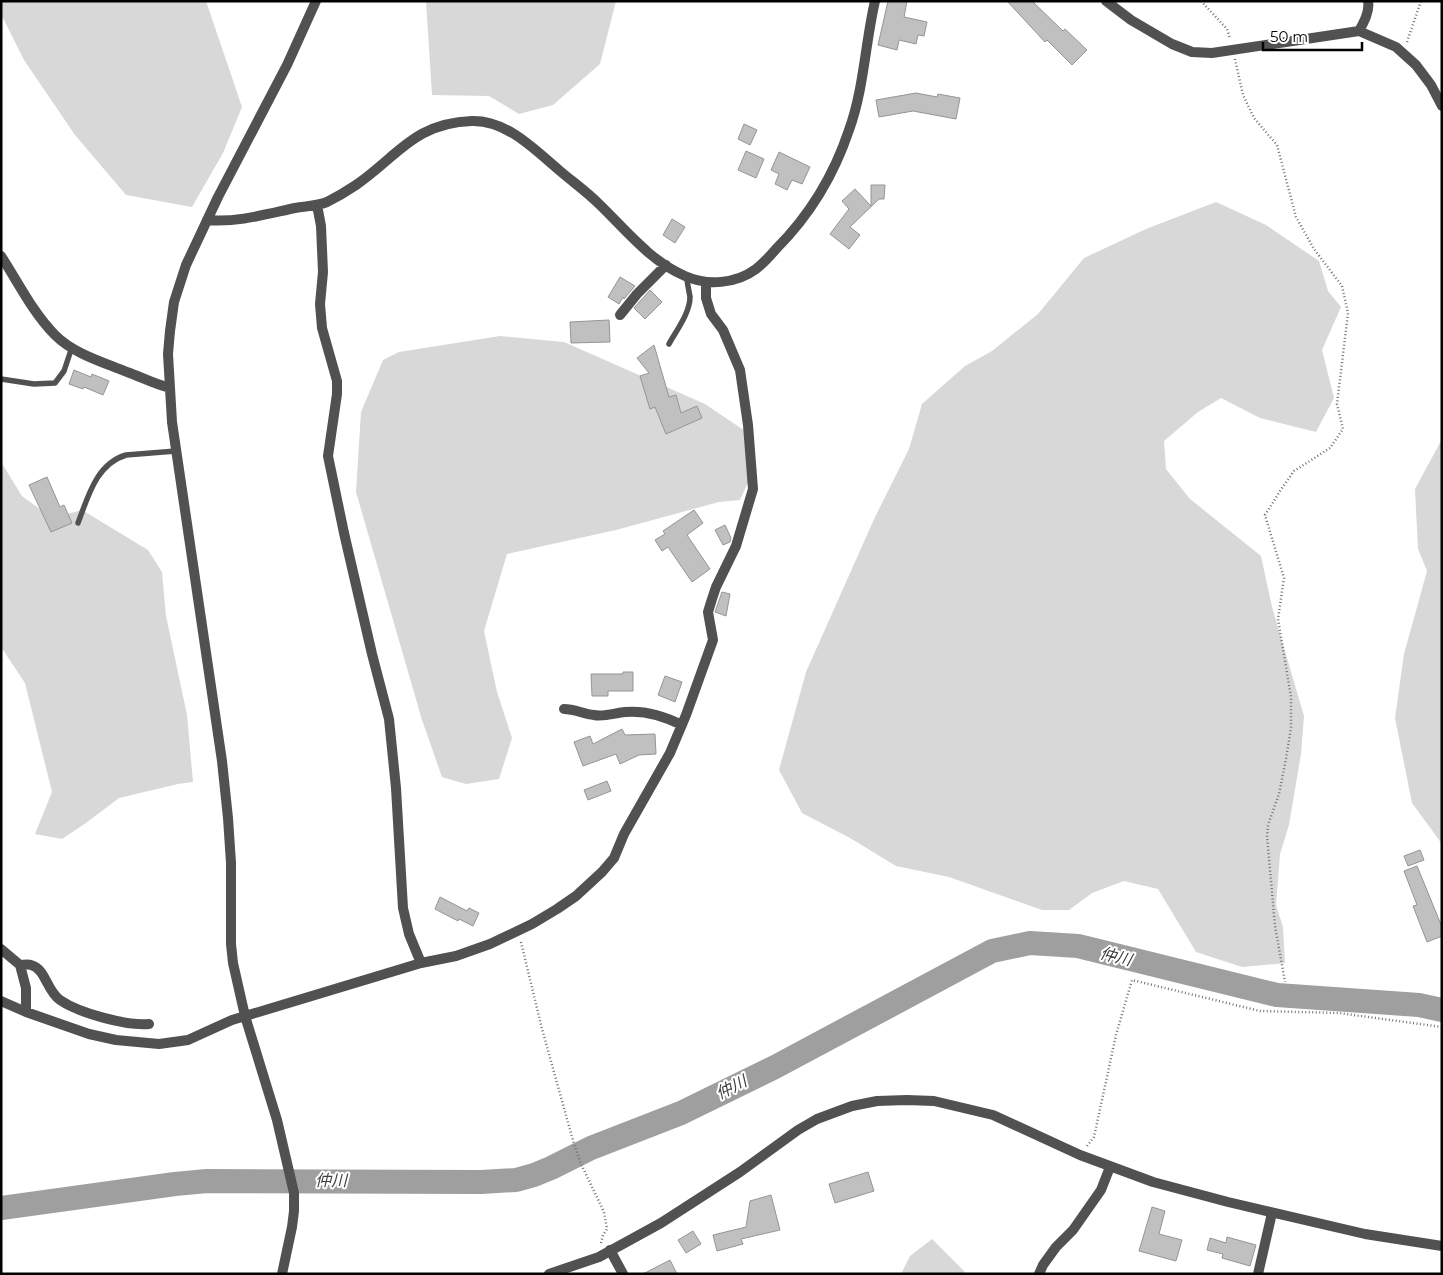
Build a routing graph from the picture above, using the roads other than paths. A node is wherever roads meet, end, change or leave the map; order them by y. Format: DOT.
graph roads {
  1 [pos="316,1"];
  2 [pos="875,1"];
  3 [pos="1106,1"];
  4 [pos="1368,1"];
  5 [pos="1360,30"];
  6 [pos="1442,106"];
  7 [pos="317,204"];
  8 [pos="207,220"];
  9 [pos="1,256"];
  10 [pos="666,265"];
  11 [pos="687,277"];
  12 [pos="706,282"];
  13 [pos="620,315"];
  14 [pos="669,344"];
  15 [pos="72,347"];
  16 [pos="1,380"];
  17 [pos="170,388"];
  18 [pos="176,451"];
  19 [pos="78,523"];
  20 [pos="564,709"];
  21 [pos="682,725"];
  22 [pos="1,949"];
  23 [pos="421,963"];
  24 [pos="20,965"];
  25 [pos="1,1001"];
  26 [pos="26,1012"];
  27 [pos="245,1016"];
  28 [pos="149,1024"];
  29 [pos="1110,1167"];
  30 [pos="1272,1213"];
  31 [pos="1442,1246"];
  32 [pos="614,1248"];
  33 [pos="282,1274"];
  34 [pos="549,1274"];
  35 [pos="623,1274"];
  36 [pos="1038,1274"];
  37 [pos="1258,1274"];
  1 -- 8 [label="street"];
  2 -- 12 [label="street"];
  3 -- 5 [label="street"];
  4 -- 5 [label="street"];
  5 -- 6 [label="street"];
  7 -- 8 [label="street"];
  7 -- 10 [label="street"];
  7 -- 23 [label="street"];
  8 -- 17 [label="street"];
  9 -- 15 [label="street"];
  10 -- 11 [label="street"];
  10 -- 13 [label="street"];
  11 -- 12 [label="street"];
  11 -- 14 [label="lane"];
  12 -- 21 [label="street"];
  15 -- 16 [label="lane"];
  15 -- 17 [label="street"];
  17 -- 18 [label="street"];
  18 -- 19 [label="lane"];
  18 -- 27 [label="street"];
  20 -- 21 [label="street"];
  21 -- 23 [label="street"];
  22 -- 24 [label="street"];
  23 -- 27 [label="street"];
  24 -- 26 [label="street"];
  24 -- 28 [label="street"];
  25 -- 26 [label="street"];
  26 -- 27 [label="street"];
  27 -- 33 [label="street"];
  29 -- 30 [label="street"];
  29 -- 32 [label="street"];
  29 -- 36 [label="street"];
  30 -- 31 [label="street"];
  30 -- 37 [label="street"];
  32 -- 34 [label="street"];
  32 -- 35 [label="street"];
}
